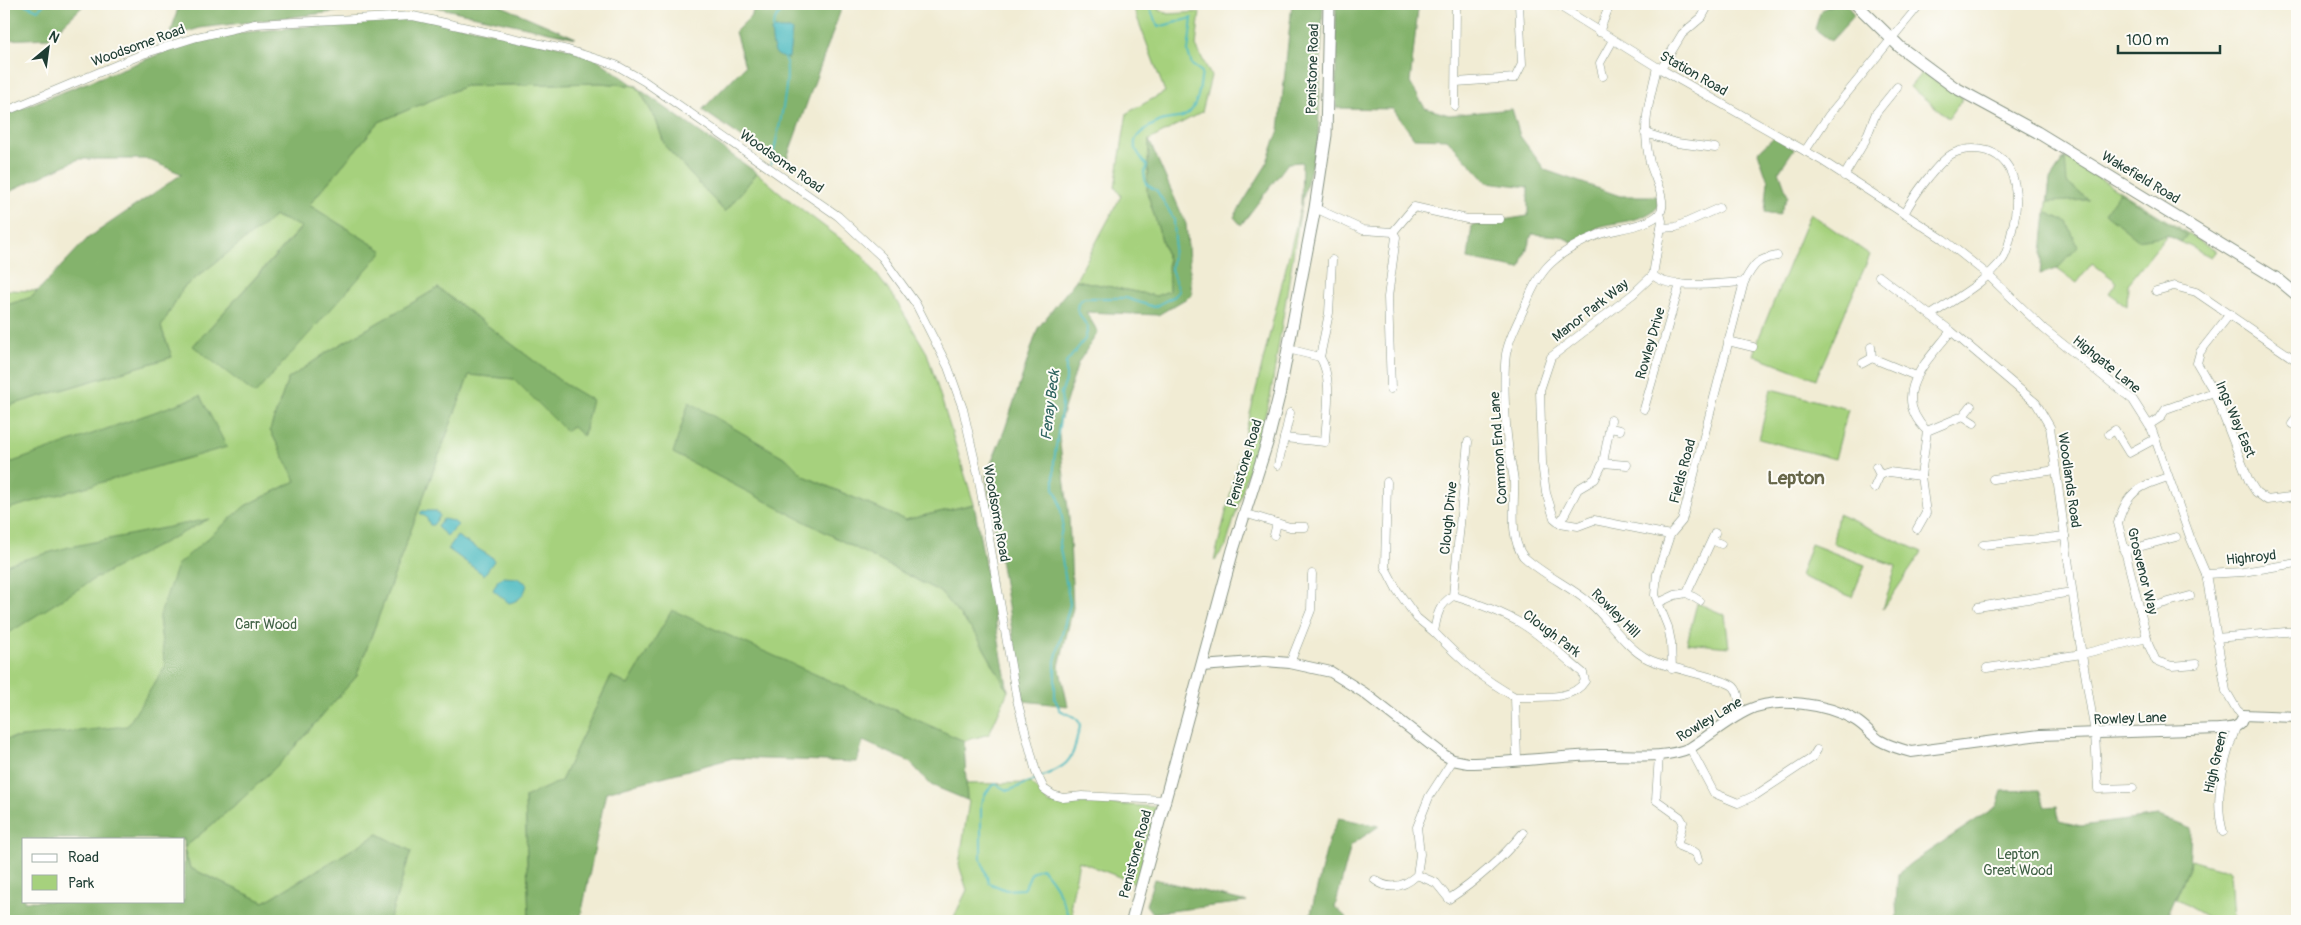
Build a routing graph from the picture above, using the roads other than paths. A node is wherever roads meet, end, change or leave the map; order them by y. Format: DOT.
graph roads {
  1 [pos="1329,4"];
  2 [pos="1456,4"];
  3 [pos="1519,4"];
  4 [pos="1556,4"];
  5 [pos="1610,4"];
  6 [pos="1709,4"];
  7 [pos="1856,4"];
  8 [pos="1920,4"];
  9 [pos="1599,32"];
  10 [pos="1613,40"];
  11 [pos="1896,44"];
  12 [pos="1660,68"];
  13 [pos="1603,76"];
  14 [pos="1456,82"];
  15 [pos="1897,87"];
  16 [pos="1455,106"];
  17 [pos="4,112"];
  18 [pos="1645,133"];
  19 [pos="1715,148"];
  20 [pos="1805,151"];
  21 [pos="1821,160"];
  22 [pos="1844,176"];
  23 [pos="1314,208"];
  24 [pos="1719,208"];
  25 [pos="1660,213"];
  26 [pos="1904,214"];
  27 [pos="1500,218"];
  28 [pos="1660,228"];
  29 [pos="1393,232"];
  30 [pos="1777,256"];
  31 [pos="1332,260"];
  32 [pos="1654,274"];
  33 [pos="1987,274"];
  34 [pos="1879,276"];
  35 [pos="1744,282"];
  36 [pos="1680,284"];
  37 [pos="2156,291"];
  38 [pos="2297,297"];
  39 [pos="2230,314"];
  40 [pos="1931,315"];
  41 [pos="1951,331"];
  42 [pos="1728,341"];
  43 [pos="1753,347"];
  44 [pos="1871,347"];
  45 [pos="1288,349"];
  46 [pos="1320,357"];
  47 [pos="1872,358"];
  48 [pos="2297,361"];
  49 [pos="1863,363"];
  50 [pos="1916,376"];
  51 [pos="1391,389"];
  52 [pos="2214,392"];
  53 [pos="1971,406"];
  54 [pos="1644,409"];
  55 [pos="1290,413"];
  56 [pos="1963,416"];
  57 [pos="1974,423"];
  58 [pos="2149,425"];
  59 [pos="1620,430"];
  60 [pos="1927,431"];
  61 [pos="2109,434"];
  62 [pos="1284,438"];
  63 [pos="2155,439"];
  64 [pos="1468,442"];
  65 [pos="1603,463"];
  66 [pos="1278,465"];
  67 [pos="1627,465"];
  68 [pos="1876,467"];
  69 [pos="2056,470"];
  70 [pos="1880,475"];
  71 [pos="1920,476"];
  72 [pos="2168,477"];
  73 [pos="1993,479"];
  74 [pos="1388,482"];
  75 [pos="1874,488"];
  76 [pos="2297,496"];
  77 [pos="1244,513"];
  78 [pos="1926,513"];
  79 [pos="1935,514"];
  80 [pos="1277,523"];
  81 [pos="1560,523"];
  82 [pos="1305,527"];
  83 [pos="1917,529"];
  84 [pos="1274,534"];
  85 [pos="1670,535"];
  86 [pos="2065,536"];
  87 [pos="2176,537"];
  88 [pos="1721,544"];
  89 [pos="1984,545"];
  90 [pos="2124,551"];
  91 [pos="2297,564"];
  92 [pos="1545,572"];
  93 [pos="1312,574"];
  94 [pos="2206,574"];
  95 [pos="2072,592"];
  96 [pos="1686,593"];
  97 [pos="1453,596"];
  98 [pos="2190,596"];
  99 [pos="1700,601"];
  100 [pos="1658,603"];
  101 [pos="1978,607"];
  102 [pos="2140,610"];
  103 [pos="2297,631"];
  104 [pos="1434,632"];
  105 [pos="2147,638"];
  106 [pos="2216,638"];
  107 [pos="2082,654"];
  108 [pos="1290,663"];
  109 [pos="2196,664"];
  110 [pos="1202,666"];
  111 [pos="1986,668"];
  112 [pos="1672,669"];
  113 [pos="1515,697"];
  114 [pos="2243,715"];
  115 [pos="1738,716"];
  116 [pos="2297,717"];
  117 [pos="2236,727"];
  118 [pos="2095,733"];
  119 [pos="1690,748"];
  120 [pos="1817,750"];
  121 [pos="1658,755"];
  122 [pos="1453,760"];
  123 [pos="1517,760"];
  124 [pos="2133,788"];
  125 [pos="1165,800"];
  126 [pos="2223,832"];
  127 [pos="1523,833"];
  128 [pos="1698,860"];
  129 [pos="1417,876"];
  130 [pos="1375,880"];
  131 [pos="1132,921"];
  1 -- 23 [label="highway, Penistone Road"];
  2 -- 14 [label="street"];
  3 -- 14 [label="street"];
  4 -- 9 [label="street, Station Road"];
  5 -- 9 [label="street"];
  6 -- 12 [label="street"];
  7 -- 11 [label="highway, Wakefield Road"];
  8 -- 11 [label="street"];
  9 -- 10 [label="street, Station Road"];
  10 -- 12 [label="street, Station Road"];
  10 -- 13 [label="street"];
  11 -- 20 [label="street"];
  11 -- 38 [label="highway, Wakefield Road"];
  12 -- 18 [label="street"];
  12 -- 20 [label="street, Station Road"];
  14 -- 16 [label="street"];
  15 -- 22 [label="street"];
  17 -- 125 [label="street, Woodsome Road"];
  18 -- 19 [label="street"];
  18 -- 25 [label="street"];
  20 -- 21 [label="street, Station Road"];
  21 -- 22 [label="street, Highgate Lane"];
  22 -- 26 [label="street, Highgate Lane"];
  23 -- 29 [label="street"];
  23 -- 45 [label="highway, Penistone Road"];
  24 -- 28 [label="street"];
  25 -- 28 [label="street"];
  25 -- 92 [label="street, Common End Lane"];
  26 -- 33 [label="street, Highgate Lane"];
  26 -- 33 [label="street"];
  27 -- 29 [label="street"];
  28 -- 32 [label="street"];
  29 -- 51 [label="street"];
  30 -- 35 [label="street"];
  31 -- 46 [label="street"];
  32 -- 36 [label="street"];
  32 -- 81 [label="street, Manor Park Way"];
  33 -- 40 [label="street"];
  33 -- 58 [label="street, Highgate Lane"];
  34 -- 40 [label="street, Woodlands Road"];
  35 -- 36 [label="street"];
  35 -- 42 [label="street, Fields Road"];
  36 -- 54 [label="street, Rowley Drive"];
  37 -- 39 [label="street"];
  39 -- 48 [label="street"];
  39 -- 52 [label="street, Ings Way East"];
  40 -- 41 [label="street, Woodlands Road"];
  41 -- 50 [label="street"];
  41 -- 69 [label="street, Woodlands Road"];
  42 -- 43 [label="street"];
  42 -- 85 [label="street, Fields Road"];
  44 -- 47 [label="street"];
  45 -- 46 [label="street"];
  45 -- 77 [label="highway, Penistone Road"];
  46 -- 62 [label="street"];
  47 -- 49 [label="street"];
  47 -- 50 [label="street"];
  50 -- 60 [label="street"];
  52 -- 58 [label="street"];
  52 -- 76 [label="street, Ings Way East"];
  53 -- 56 [label="street"];
  55 -- 62 [label="street"];
  56 -- 57 [label="street"];
  56 -- 60 [label="street"];
  58 -- 63 [label="street, Highgate Lane"];
  59 -- 65 [label="street"];
  60 -- 71 [label="street"];
  61 -- 63 [label="street"];
  62 -- 66 [label="street"];
  63 -- 72 [label="street, Highgate Lane"];
  64 -- 97 [label="street, Clough Drive"];
  65 -- 67 [label="street"];
  65 -- 81 [label="street"];
  68 -- 70 [label="street"];
  69 -- 73 [label="street"];
  69 -- 86 [label="street, Woodlands Road"];
  70 -- 71 [label="street"];
  70 -- 75 [label="street"];
  71 -- 78 [label="street"];
  72 -- 90 [label="street, Grosvenor Way"];
  72 -- 94 [label="street, Highgate Lane"];
  74 -- 104 [label="street"];
  77 -- 80 [label="street"];
  77 -- 110 [label="highway, Penistone Road"];
  78 -- 79 [label="street"];
  78 -- 83 [label="street"];
  80 -- 82 [label="street"];
  80 -- 84 [label="street"];
  81 -- 85 [label="street"];
  85 -- 100 [label="street, Fields Road"];
  86 -- 89 [label="street"];
  86 -- 95 [label="street, Woodlands Road"];
  87 -- 90 [label="street"];
  88 -- 96 [label="street"];
  90 -- 102 [label="street, Grosvenor Way"];
  91 -- 94 [label="street, Highroyd"];
  92 -- 112 [label="street, Rowley Hill"];
  93 -- 108 [label="street"];
  94 -- 106 [label="street, Highgate Lane"];
  95 -- 101 [label="street"];
  95 -- 107 [label="street, Woodlands Road"];
  96 -- 99 [label="street"];
  96 -- 100 [label="street"];
  97 -- 104 [label="street"];
  97 -- 113 [label="street, Clough Park"];
  98 -- 102 [label="street"];
  100 -- 112 [label="street"];
  102 -- 105 [label="street, Grosvenor Way"];
  103 -- 106 [label="street"];
  104 -- 113 [label="street"];
  105 -- 107 [label="street"];
  105 -- 109 [label="street, Grosvenor Way"];
  106 -- 114 [label="street, Highgate Lane"];
  107 -- 111 [label="street"];
  107 -- 118 [label="street, Woodlands Road"];
  108 -- 110 [label="main road, Rowley Lane"];
  108 -- 122 [label="main road, Rowley Lane"];
  110 -- 125 [label="highway, Penistone Road"];
  112 -- 115 [label="street, Rowley Hill"];
  113 -- 123 [label="street"];
  114 -- 116 [label="main road"];
  114 -- 117 [label="main road"];
  115 -- 118 [label="main road, Rowley Lane"];
  115 -- 119 [label="main road, Rowley Lane"];
  117 -- 118 [label="main road, Rowley Lane"];
  117 -- 126 [label="street, High Green"];
  118 -- 124 [label="street, Woodlands Road"];
  119 -- 120 [label="street"];
  119 -- 121 [label="main road, Rowley Lane"];
  121 -- 123 [label="main road, Rowley Lane"];
  121 -- 128 [label="street"];
  122 -- 123 [label="main road, Rowley Lane"];
  122 -- 129 [label="street"];
  125 -- 131 [label="highway, Penistone Road"];
  127 -- 129 [label="street"];
  129 -- 130 [label="street"];
}
